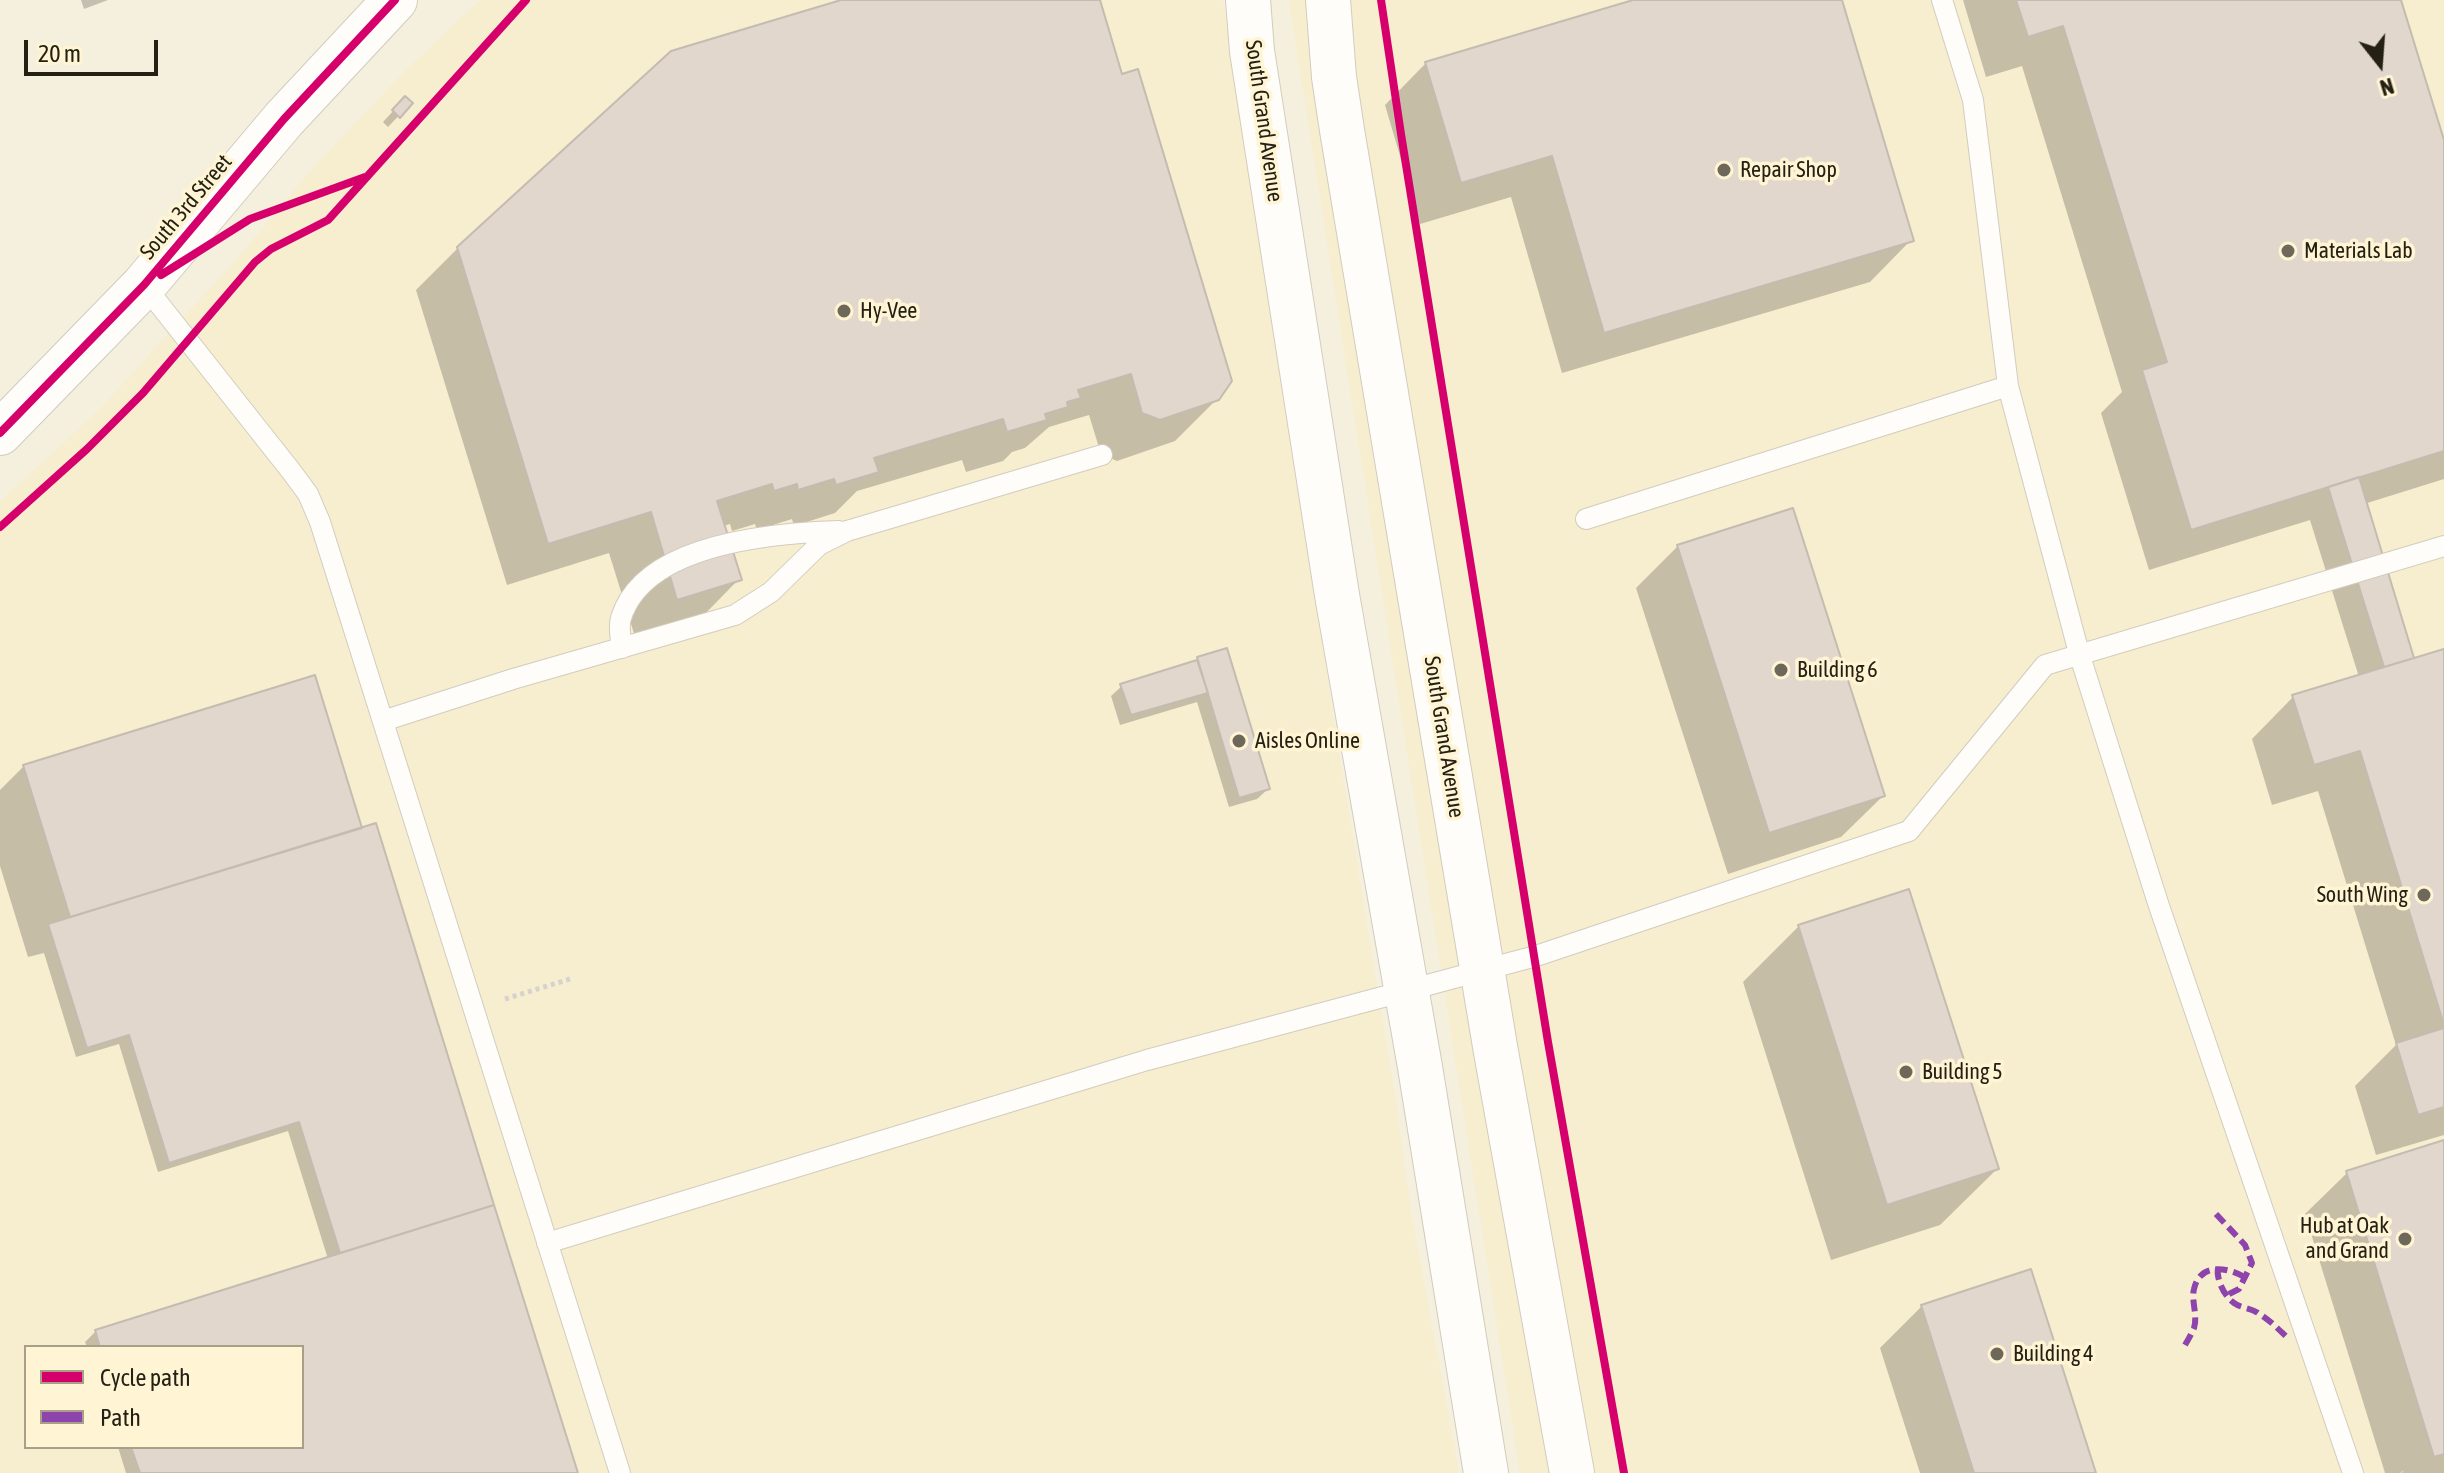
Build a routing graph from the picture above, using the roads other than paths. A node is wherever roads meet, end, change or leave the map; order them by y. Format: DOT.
graph roads {
  1 [pos="395,0"];
  2 [pos="1248,0"];
  3 [pos="1328,0"];
  4 [pos="1942,0"];
  5 [pos="144,285"];
  6 [pos="2008,386"];
  7 [pos="0,433"];
  8 [pos="1102,455"];
  9 [pos="1586,519"];
  10 [pos="847,531"];
  11 [pos="2444,546"];
  12 [pos="622,648"];
  13 [pos="2079,653"];
  14 [pos="383,721"];
  15 [pos="1483,971"];
  16 [pos="1407,992"];
  17 [pos="547,1243"];
  18 [pos="620,1473"];
  19 [pos="1486,1473"];
  20 [pos="1572,1473"];
  21 [pos="2353,1473"];
  1 -- 5 [label="street, South 3rd Street"];
  2 -- 16 [label="street, South Grand Avenue"];
  3 -- 15 [label="street, South Grand Avenue"];
  4 -- 6 [label="lane"];
  5 -- 7 [label="street, South 3rd Street"];
  5 -- 14 [label="lane"];
  6 -- 9 [label="lane"];
  6 -- 13 [label="lane"];
  8 -- 10 [label="lane"];
  10 -- 12 [label="lane"];
  10 -- 12 [label="lane"];
  11 -- 13 [label="lane"];
  12 -- 14 [label="lane"];
  13 -- 15 [label="lane"];
  13 -- 21 [label="lane"];
  14 -- 17 [label="lane"];
  15 -- 16 [label="lane"];
  15 -- 20 [label="street, South Grand Avenue"];
  16 -- 17 [label="lane"];
  16 -- 19 [label="street, South Grand Avenue"];
  17 -- 18 [label="lane"];
}
